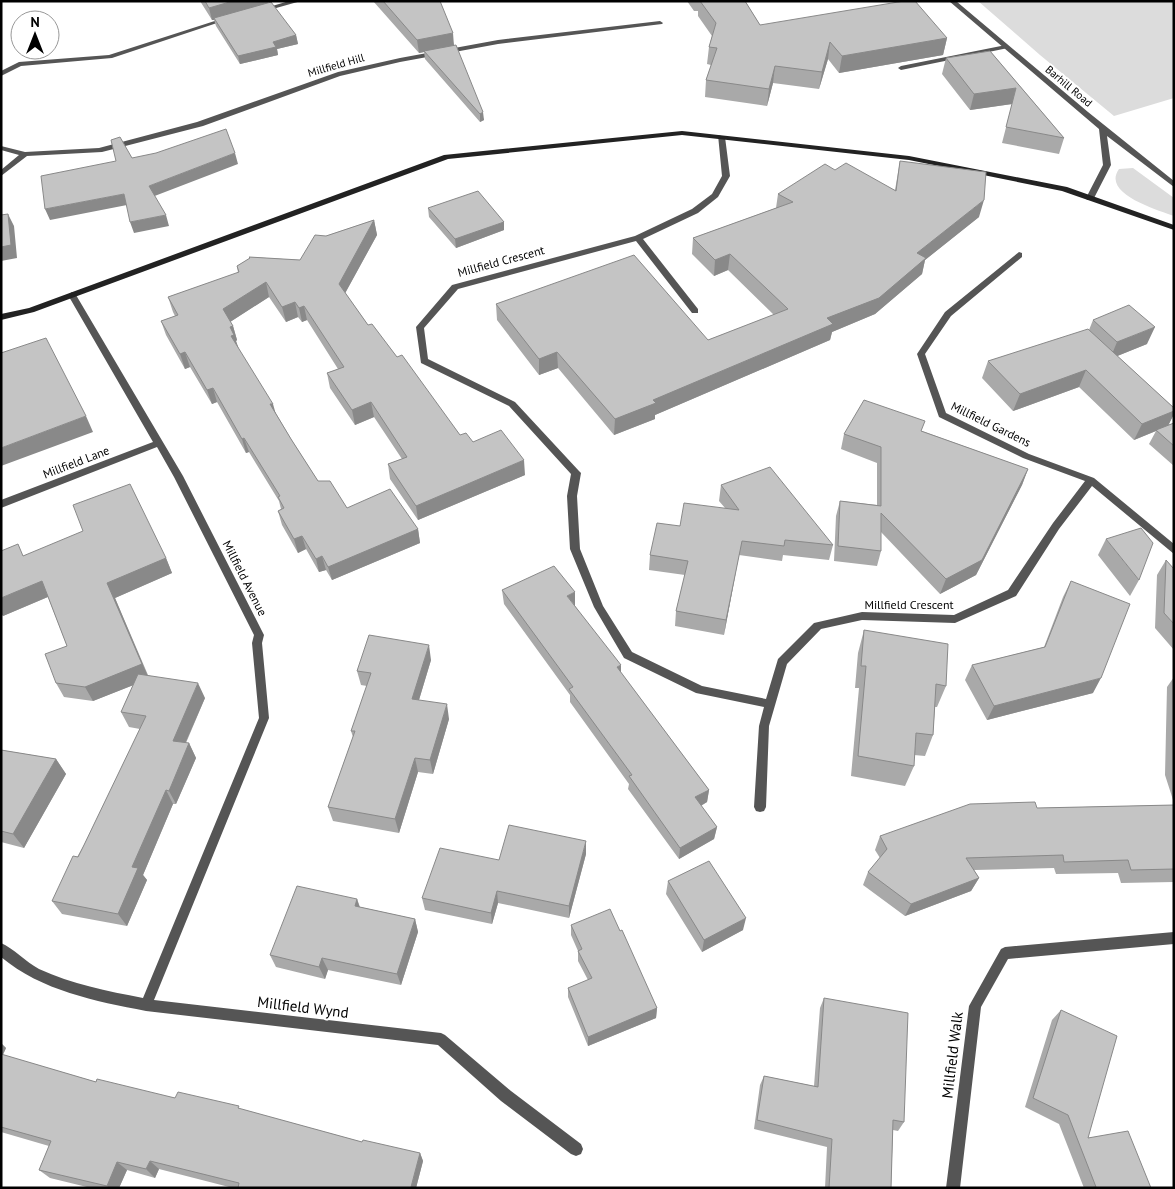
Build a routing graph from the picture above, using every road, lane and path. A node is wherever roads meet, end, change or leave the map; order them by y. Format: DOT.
graph roads {
  1 [pos="298,1"];
  2 [pos="952,1"];
  3 [pos="250,13"];
  4 [pos="230,18"];
  5 [pos="660,23"];
  6 [pos="1006,47"];
  7 [pos="901,68"];
  8 [pos="1,74"];
  9 [pos="1103,128"];
  10 [pos="721,137"];
  11 [pos="1,148"];
  12 [pos="25,154"];
  13 [pos="1,174"];
  14 [pos="1174,185"];
  15 [pos="1090,198"];
  16 [pos="1174,228"];
  17 [pos="638,238"];
  18 [pos="1019,255"];
  19 [pos="72,295"];
  20 [pos="695,311"];
  21 [pos="1,316"];
  22 [pos="159,443"];
  23 [pos="1091,480"];
  24 [pos="1,504"];
  25 [pos="1174,550"];
  26 [pos="770,704"];
  27 [pos="760,807"];
  28 [pos="1174,938"];
  29 [pos="1,948"];
  30 [pos="146,1005"];
  31 [pos="576,1149"];
  32 [pos="953,1188"];
  1 -- 3 [label="street"];
  2 -- 6 [label="street, Barhill Road"];
  4 -- 8 [label="street"];
  5 -- 12 [label="street, Millfield Hill"];
  6 -- 7 [label="street"];
  6 -- 9 [label="street, Barhill Road"];
  9 -- 14 [label="street, Barhill Road"];
  9 -- 15 [label="street"];
  10 -- 15 [label="street"];
  10 -- 17 [label="street, Millfield Crescent"];
  10 -- 19 [label="street"];
  11 -- 12 [label="street, Millfield Hill"];
  12 -- 13 [label="street"];
  15 -- 16 [label="street"];
  17 -- 20 [label="street"];
  17 -- 26 [label="street, Millfield Crescent"];
  18 -- 23 [label="street, Millfield Gardens"];
  19 -- 21 [label="street"];
  19 -- 22 [label="street, Millfield Avenue"];
  22 -- 24 [label="street, Millfield Lane"];
  22 -- 30 [label="street, Millfield Avenue"];
  23 -- 25 [label="street, Millfield Gardens"];
  23 -- 26 [label="street, Millfield Crescent"];
  26 -- 27 [label="street, Millfield Crescent"];
  28 -- 32 [label="street, Millfield Walk"];
  29 -- 30 [label="street, Millfield Wynd"];
  30 -- 31 [label="street, Millfield Wynd"];
}
